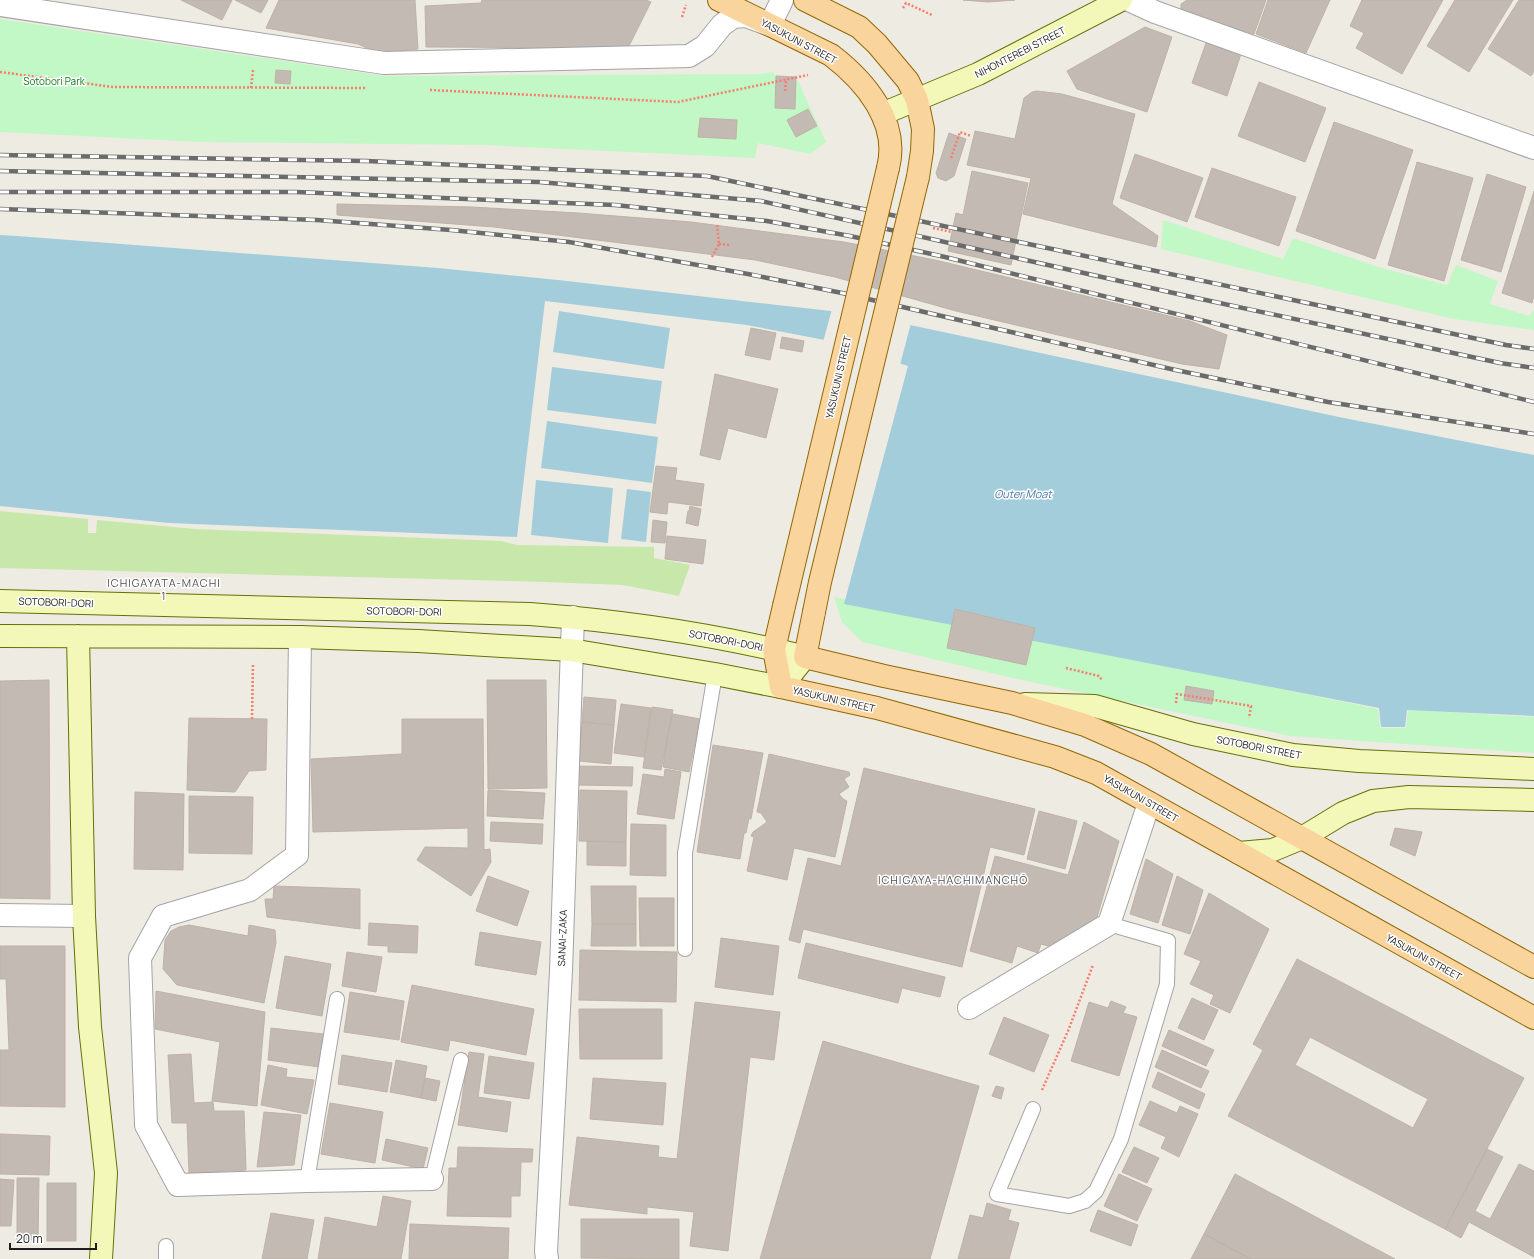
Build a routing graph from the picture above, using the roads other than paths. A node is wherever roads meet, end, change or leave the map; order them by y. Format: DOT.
graph roads {
  1 [pos="719,0"];
  2 [pos="782,0"];
  3 [pos="805,0"];
  4 [pos="1121,0"];
  5 [pos="1129,0"];
  6 [pos="0,5"];
  7 [pos="770,25"];
  8 [pos="918,100"];
  9 [pos="882,114"];
  10 [pos="890,136"];
  11 [pos="1534,148"];
  12 [pos="0,601"];
  13 [pos="573,617"];
  14 [pos="0,636"];
  15 [pos="78,636"];
  16 [pos="300,637"];
  17 [pos="774,649"];
  18 [pos="571,650"];
  19 [pos="805,657"];
  20 [pos="715,674"];
  21 [pos="781,687"];
  22 [pos="1012,704"];
  23 [pos="1534,769"];
  24 [pos="1534,800"];
  25 [pos="1149,802"];
  26 [pos="1302,838"];
  27 [pos="1239,853"];
  28 [pos="0,915"];
  29 [pos="84,916"];
  30 [pos="1109,924"];
  31 [pos="685,949"];
  32 [pos="1534,967"];
  33 [pos="337,999"];
  34 [pos="969,1008"];
  35 [pos="1534,1018"];
  36 [pos="461,1060"];
  37 [pos="1033,1109"];
  38 [pos="432,1179"];
  39 [pos="307,1181"];
  40 [pos="101,1259"];
  41 [pos="547,1259"];
  1 -- 7 [label="main road, YASUKUNI STREET"];
  2 -- 7 [label="street"];
  3 -- 8 [label="main road"];
  4 -- 8 [label="main road, NIHONTEREBI STREET"];
  5 -- 11 [label="street"];
  6 -- 7 [label="street"];
  7 -- 9 [label="main road, YASUKUNI STREET"];
  8 -- 9 [label="main road, NIHONTEREBI STREET"];
  8 -- 10 [label="main road, NIHONTEREBI STREET"];
  8 -- 19 [label="main road, bridge"];
  9 -- 10 [label="main road, YASUKUNI STREET"];
  10 -- 17 [label="main road, YASUKUNI STREET, bridge"];
  12 -- 13 [label="main road, SOTOBORI-DORI"];
  13 -- 17 [label="main road, SOTOBORI-DORI"];
  13 -- 18 [label="street, SANAI-ZAKA"];
  14 -- 15 [label="main road"];
  15 -- 16 [label="main road"];
  15 -- 29 [label="main road"];
  16 -- 18 [label="main road"];
  16 -- 39 [label="street"];
  17 -- 19 [label="main road, SOTOBORI-DORI"];
  17 -- 21 [label="main road, YASUKUNI STREET"];
  18 -- 20 [label="main road"];
  18 -- 41 [label="street, SANAI-ZAKA"];
  19 -- 21 [label="main road"];
  19 -- 22 [label="main road"];
  20 -- 21 [label="main road"];
  20 -- 31 [label="lane"];
  21 -- 25 [label="main road, YASUKUNI STREET"];
  22 -- 23 [label="main road, SOTOBORI STREET"];
  22 -- 26 [label="main road"];
  24 -- 26 [label="main road"];
  25 -- 27 [label="main road, YASUKUNI STREET"];
  25 -- 30 [label="street"];
  26 -- 27 [label="main road"];
  26 -- 32 [label="main road"];
  27 -- 35 [label="main road, YASUKUNI STREET"];
  28 -- 29 [label="street"];
  29 -- 40 [label="main road"];
  30 -- 34 [label="street"];
  30 -- 37 [label="lane"];
  33 -- 39 [label="lane"];
  36 -- 38 [label="lane"];
  38 -- 39 [label="street"];
}
